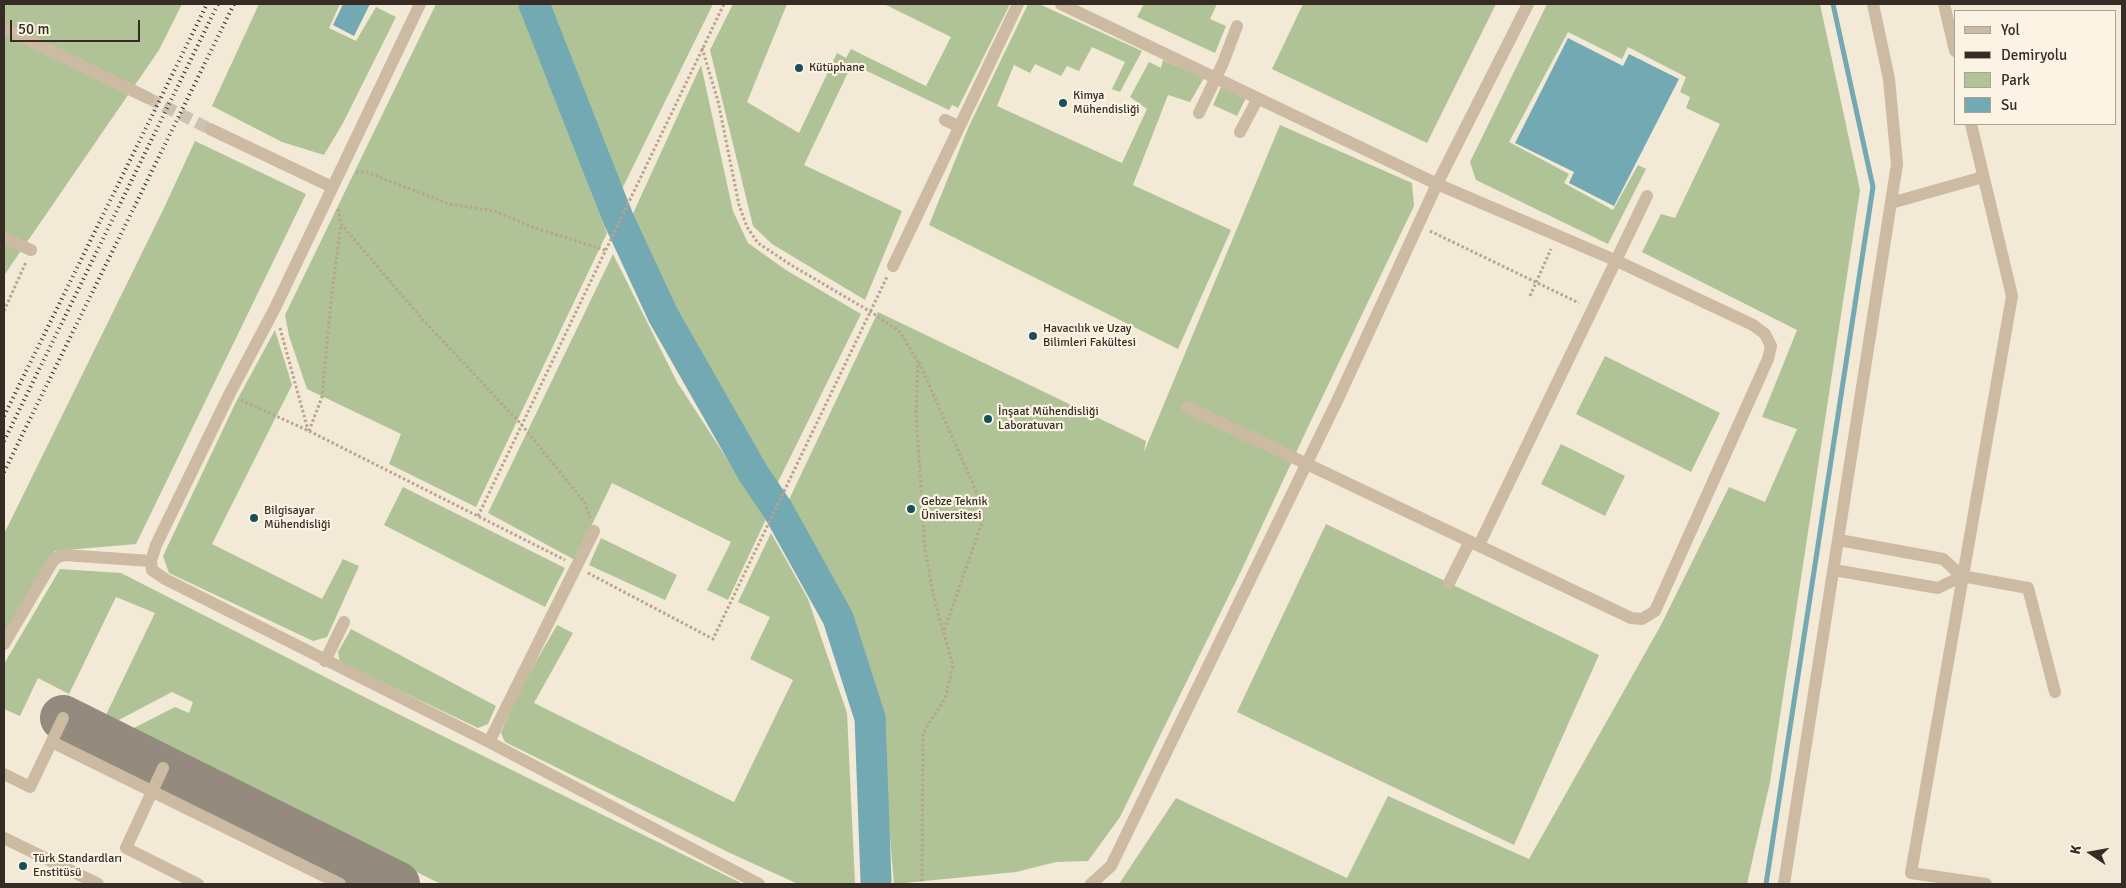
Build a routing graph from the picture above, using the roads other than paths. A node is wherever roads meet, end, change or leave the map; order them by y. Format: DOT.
graph roads {
  1 [pos="420,4"];
  2 [pos="1018,4"];
  3 [pos="1061,4"];
  4 [pos="1528,4"];
  5 [pos="1873,4"];
  6 [pos="1944,4"];
  7 [pos="1237,26"];
  8 [pos="4,28"];
  9 [pos="1954,47"];
  10 [pos="1215,78"];
  11 [pos="148,98"];
  12 [pos="1258,98"];
  13 [pos="1198,113"];
  14 [pos="945,120"];
  15 [pos="1971,125"];
  16 [pos="958,126"];
  17 [pos="210,129"];
  18 [pos="1240,132"];
  19 [pos="1983,177"];
  20 [pos="1437,184"];
  21 [pos="332,187"];
  22 [pos="1647,196"];
  23 [pos="1891,202"];
  24 [pos="4,238"];
  25 [pos="31,250"];
  26 [pos="1617,261"];
  27 [pos="893,266"];
  28 [pos="1187,407"];
  29 [pos="1307,463"];
  30 [pos="594,531"];
  31 [pos="1838,540"];
  32 [pos="1475,543"];
  33 [pos="151,561"];
  34 [pos="1834,570"];
  35 [pos="1962,576"];
  36 [pos="1449,583"];
  37 [pos="344,622"];
  38 [pos="4,644"];
  39 [pos="325,661"];
  40 [pos="2056,692"];
  41 [pos="63,718"];
  42 [pos="52,742"];
  43 [pos="489,742"];
  44 [pos="163,768"];
  45 [pos="4,774"];
  46 [pos="152,791"];
  47 [pos="4,838"];
  48 [pos="98,884"];
  49 [pos="198,884"];
  50 [pos="340,884"];
  51 [pos="759,884"];
  52 [pos="1091,884"];
  53 [pos="1784,884"];
  54 [pos="1986,884"];
  1 -- 21 [label="street"];
  2 -- 16 [label="street"];
  3 -- 10 [label="street"];
  4 -- 20 [label="street"];
  5 -- 23 [label="street"];
  6 -- 9 [label="street"];
  7 -- 10 [label="street"];
  8 -- 11 [label="street"];
  10 -- 12 [label="street"];
  10 -- 13 [label="street"];
  12 -- 18 [label="street"];
  12 -- 20 [label="street"];
  14 -- 16 [label="street"];
  15 -- 19 [label="street"];
  16 -- 27 [label="street"];
  17 -- 21 [label="street"];
  19 -- 23 [label="street"];
  19 -- 35 [label="street"];
  20 -- 26 [label="street"];
  20 -- 29 [label="street"];
  21 -- 33 [label="street"];
  22 -- 26 [label="street"];
  23 -- 31 [label="street"];
  24 -- 25 [label="street"];
  26 -- 32 [label="street"];
  26 -- 32 [label="street"];
  28 -- 29 [label="street"];
  29 -- 32 [label="street"];
  29 -- 52 [label="street"];
  30 -- 43 [label="street"];
  31 -- 34 [label="street"];
  31 -- 35 [label="street"];
  32 -- 36 [label="street"];
  33 -- 38 [label="street"];
  33 -- 39 [label="street"];
  34 -- 35 [label="street"];
  34 -- 53 [label="street"];
  35 -- 40 [label="street"];
  35 -- 54 [label="street"];
  37 -- 39 [label="street"];
  39 -- 43 [label="street"];
  41 -- 42 [label="street"];
  42 -- 45 [label="street"];
  42 -- 46 [label="street"];
  43 -- 51 [label="street"];
  44 -- 46 [label="street"];
  46 -- 49 [label="street"];
  46 -- 50 [label="street"];
  47 -- 48 [label="street"];
}
